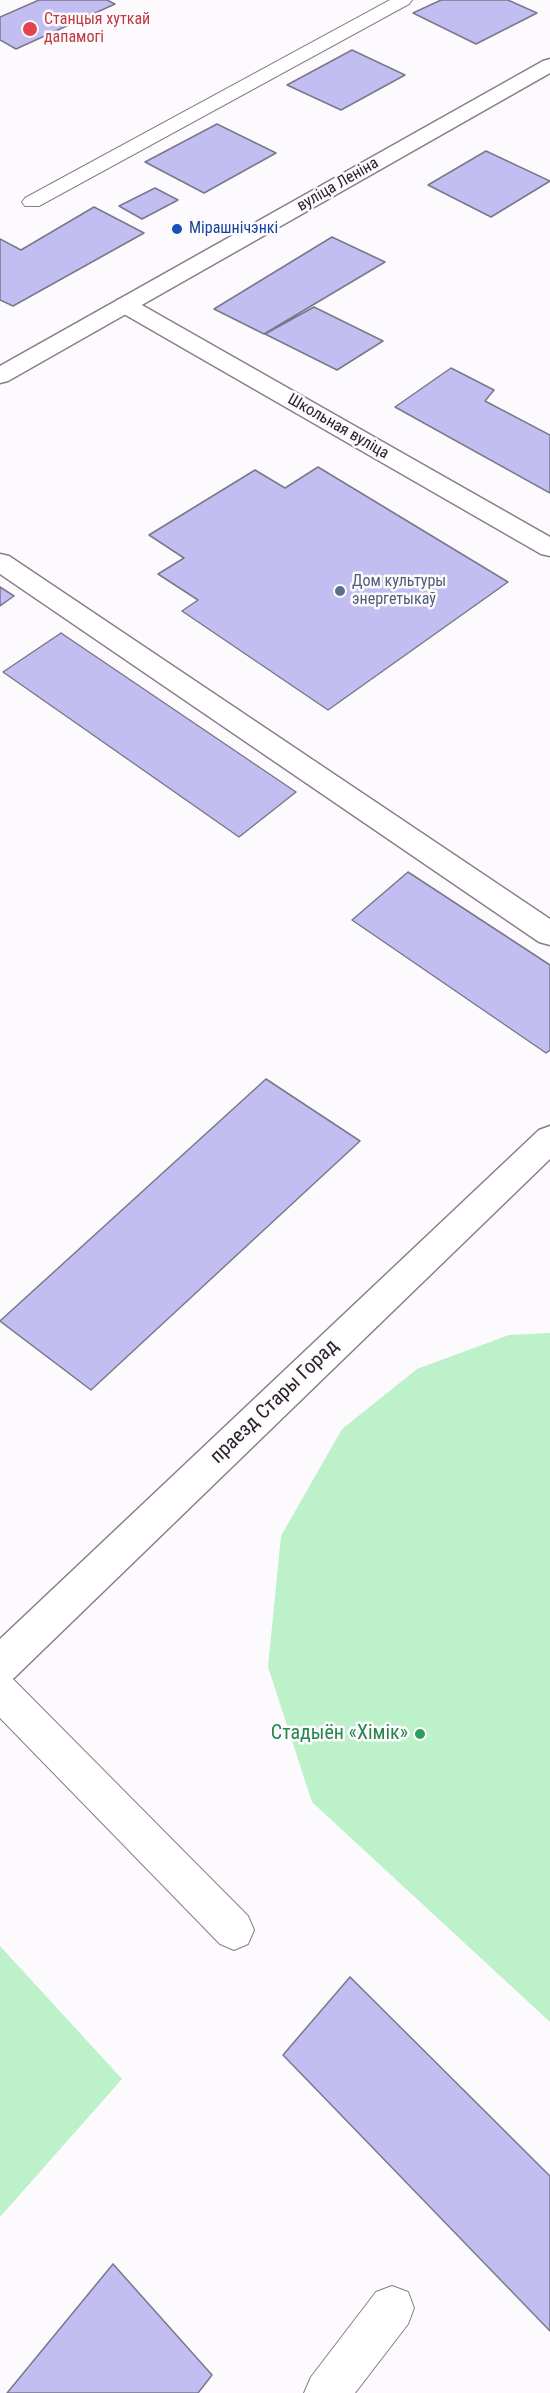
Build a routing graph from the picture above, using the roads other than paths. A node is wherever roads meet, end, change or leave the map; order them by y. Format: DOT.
graph roads {
  1 [pos="403,0"];
  2 [pos="550,65"];
  3 [pos="32,202"];
  4 [pos="125,305"];
  5 [pos="4,369"];
  6 [pos="550,548"];
  7 [pos="0,562"];
  8 [pos="550,934"];
  9 [pos="550,1139"];
  10 [pos="0,1665"];
  11 [pos="0,1692"];
  12 [pos="234,1930"];
  13 [pos="392,2308"];
  14 [pos="327,2393"];
  1 -- 3 [label="lane"];
  2 -- 4 [label="street, вуліца Леніна"];
  4 -- 5 [label="street, вуліца Леніна"];
  4 -- 6 [label="street, Школьная вуліца"];
  7 -- 8 [label="street"];
  9 -- 10 [label="street, праезд Стары Горад"];
  11 -- 12 [label="lane"];
  13 -- 14 [label="lane"];
}
